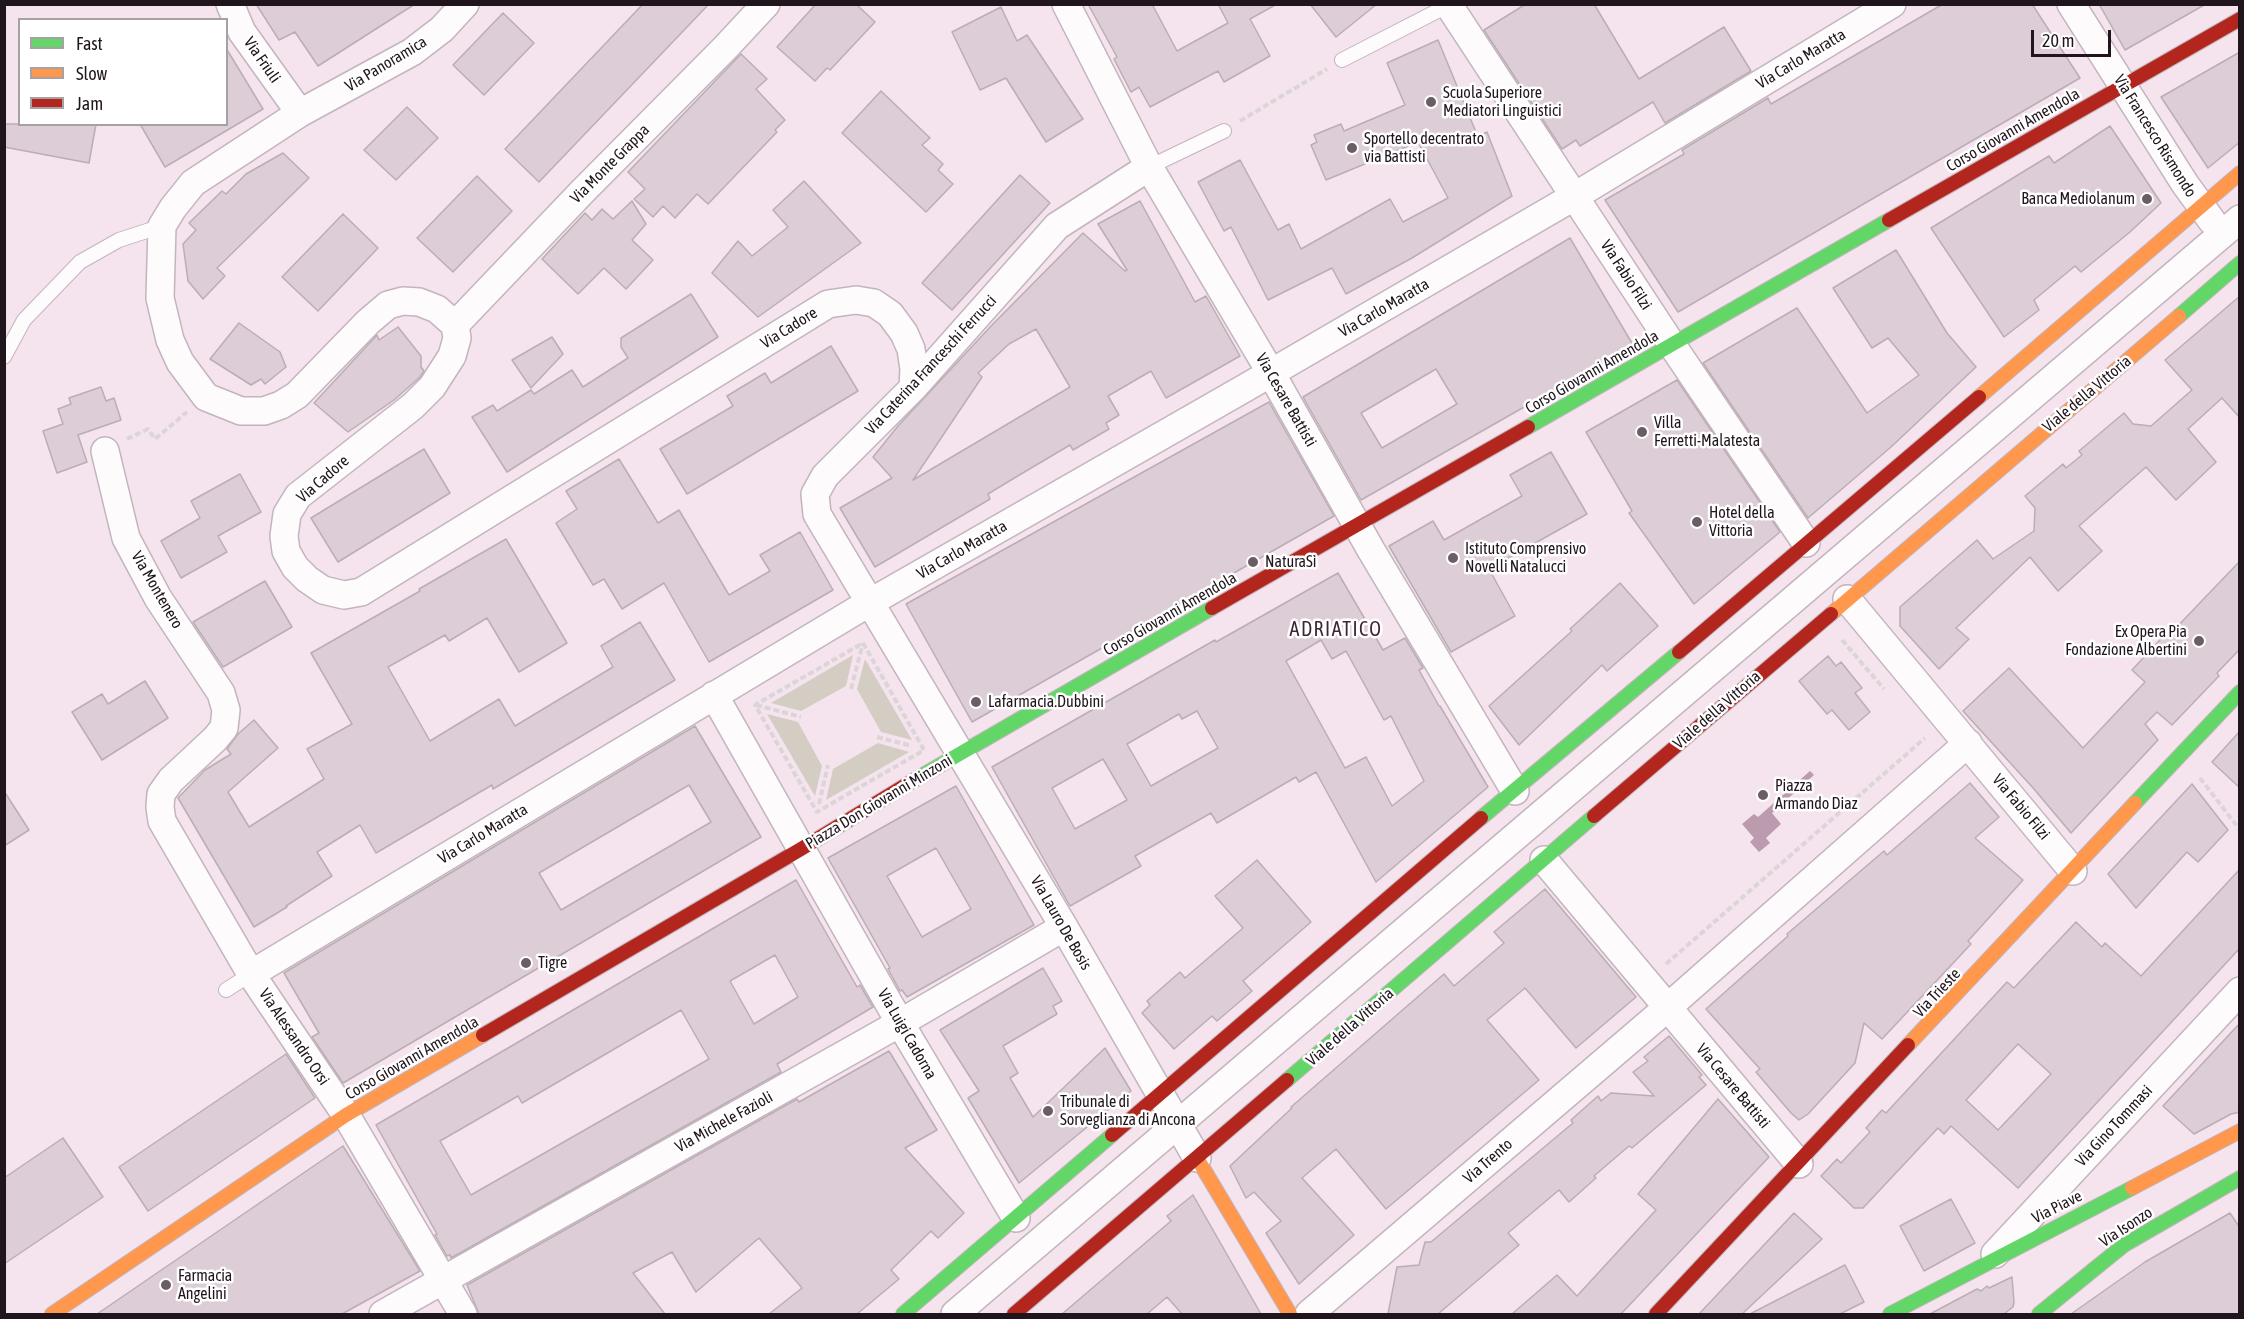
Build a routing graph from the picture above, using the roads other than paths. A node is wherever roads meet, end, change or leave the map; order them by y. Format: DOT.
graph roads {
  1 [pos="230,4"];
  2 [pos="465,4"];
  3 [pos="766,4"];
  4 [pos="1066,4"];
  5 [pos="1892,4"];
  6 [pos="2071,4"];
  7 [pos="1449,5"];
  8 [pos="2240,19"];
  9 [pos="1342,60"];
  10 [pos="2123,86"];
  11 [pos="300,113"];
  12 [pos="1224,130"];
  13 [pos="1149,167"];
  14 [pos="2240,173"];
  15 [pos="1575,196"];
  16 [pos="2200,207"];
  17 [pos="162,226"];
  18 [pos="2230,226"];
  19 [pos="2240,258"];
  20 [pos="2240,263"];
  21 [pos="455,325"];
  22 [pos="1672,345"];
  23 [pos="4,357"];
  24 [pos="1271,373"];
  25 [pos="913,388"];
  26 [pos="105,451"];
  27 [pos="1357,526"];
  28 [pos="1806,543"];
  29 [pos="1847,599"];
  30 [pos="870,602"];
  31 [pos="2240,692"];
  32 [pos="714,694"];
  33 [pos="1968,743"];
  34 [pos="960,753"];
  35 [pos="1515,790"];
  36 [pos="162,821"];
  37 [pos="801,849"];
  38 [pos="1544,860"];
  39 [pos="2073,871"];
  40 [pos="1064,927"];
  41 [pos="251,974"];
  42 [pos="226,990"];
  43 [pos="2240,991"];
  44 [pos="1667,1008"];
  45 [pos="900,1023"];
  46 [pos="1160,1095"];
  47 [pos="346,1115"];
  48 [pos="1177,1125"];
  49 [pos="2240,1131"];
  50 [pos="1197,1158"];
  51 [pos="1798,1164"];
  52 [pos="2240,1178"];
  53 [pos="1016,1218"];
  54 [pos="1989,1261"];
  55 [pos="443,1281"];
  56 [pos="52,1314"];
  57 [pos="383,1314"];
  58 [pos="463,1314"];
  59 [pos="903,1314"];
  60 [pos="955,1314"];
  61 [pos="1014,1314"];
  62 [pos="1290,1314"];
  63 [pos="1309,1314"];
  64 [pos="1656,1314"];
  65 [pos="1890,1314"];
  66 [pos="2039,1314"];
  1 -- 11 [label="street, Via Friuli"];
  2 -- 11 [label="street, Via Panoramica"];
  3 -- 21 [label="street, Via Monte Grappa"];
  4 -- 13 [label="street, Via Cesare Battisti"];
  5 -- 15 [label="street, Via Carlo Maratta"];
  6 -- 10 [label="street, Via Francesco Rismondo"];
  7 -- 9 [label="lane"];
  7 -- 15 [label="street, Via Fabio Filzi"];
  8 -- 10 [label="street, Corso Giovanni Amendola"];
  10 -- 16 [label="street, Via Francesco Rismondo"];
  10 -- 22 [label="street, Corso Giovanni Amendola"];
  11 -- 17 [label="street"];
  12 -- 13 [label="lane"];
  13 -- 24 [label="street, Via Cesare Battisti"];
  13 -- 25 [label="street, Via Caterina Franceschi Ferrucci"];
  14 -- 16 [label="street"];
  15 -- 22 [label="street, Via Fabio Filzi"];
  15 -- 24 [label="street, Via Carlo Maratta"];
  16 -- 18 [label="street"];
  16 -- 28 [label="street"];
  17 -- 21 [label="street"];
  17 -- 23 [label="lane"];
  18 -- 19 [label="street"];
  18 -- 48 [label="street, Viale della Vittoria"];
  20 -- 29 [label="street, Viale della Vittoria"];
  21 -- 25 [label="street, Via Cadore"];
  22 -- 27 [label="street, Corso Giovanni Amendola"];
  22 -- 28 [label="street, Via Fabio Filzi"];
  24 -- 27 [label="street, Via Cesare Battisti"];
  24 -- 30 [label="street, Via Carlo Maratta"];
  25 -- 30 [label="street, Via Caterina Franceschi Ferrucci"];
  26 -- 36 [label="street, Via Montenero"];
  27 -- 34 [label="street, Corso Giovanni Amendola"];
  27 -- 35 [label="street, Via Cesare Battisti"];
  28 -- 35 [label="street"];
  29 -- 33 [label="street"];
  29 -- 38 [label="street, Viale della Vittoria"];
  30 -- 32 [label="street"];
  30 -- 34 [label="street, Piazza Don Giovanni Minzoni"];
  31 -- 39 [label="street, Via Trieste"];
  32 -- 37 [label="street, Piazza Don Giovanni Minzoni"];
  32 -- 41 [label="street, Via Carlo Maratta"];
  33 -- 39 [label="street, Via Fabio Filzi"];
  33 -- 44 [label="street"];
  34 -- 37 [label="street, Piazza Don Giovanni Minzoni"];
  34 -- 40 [label="street, Via Lauro De Bosis"];
  35 -- 46 [label="street"];
  36 -- 41 [label="street, Via Alessandro Orsi"];
  37 -- 45 [label="street, Via Luigi Cadorna"];
  37 -- 47 [label="street, Corso Giovanni Amendola"];
  38 -- 44 [label="street"];
  38 -- 50 [label="street, Viale della Vittoria"];
  39 -- 51 [label="street, Via Trieste"];
  40 -- 45 [label="street, Via Michele Fazioli"];
  40 -- 46 [label="street, Via Lauro De Bosis"];
  41 -- 42 [label="lane"];
  41 -- 47 [label="street, Via Alessandro Orsi"];
  43 -- 54 [label="street, Via Gino Tommasi"];
  44 -- 51 [label="street, Via Cesare Battisti"];
  44 -- 63 [label="street, Via Trento"];
  45 -- 53 [label="street, Via Luigi Cadorna"];
  45 -- 55 [label="street, Via Michele Fazioli"];
  46 -- 48 [label="street"];
  46 -- 53 [label="street"];
  47 -- 55 [label="street, Via Alessandro Orsi"];
  47 -- 56 [label="street, Corso Giovanni Amendola"];
  48 -- 50 [label="street"];
  48 -- 60 [label="street, Viale della Vittoria"];
  49 -- 54 [label="street, Via Piave"];
  50 -- 61 [label="street, Viale della Vittoria"];
  50 -- 62 [label="street"];
  51 -- 64 [label="street, Via Trieste"];
  52 -- 66 [label="street, Via Isonzo"];
  53 -- 59 [label="street"];
  54 -- 65 [label="street, Via Piave"];
  55 -- 57 [label="street, Via Michele Fazioli"];
  55 -- 58 [label="street, Via Alessandro Orsi"];
}
